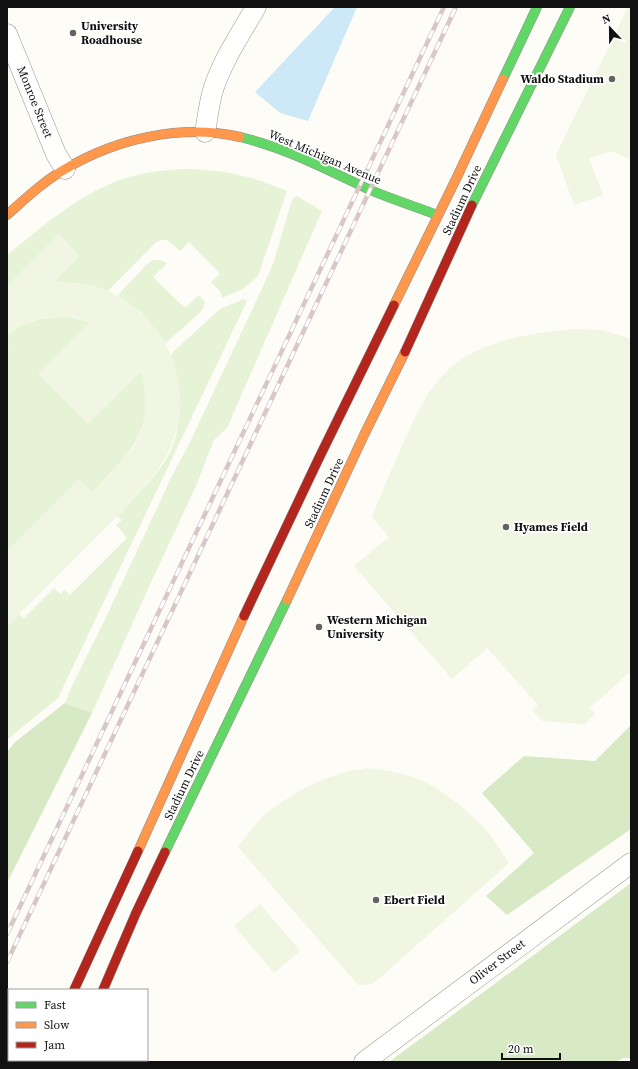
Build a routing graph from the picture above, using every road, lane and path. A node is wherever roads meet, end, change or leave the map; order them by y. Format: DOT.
graph roads {
  1 [pos="256,7"];
  2 [pos="537,7"];
  3 [pos="570,7"];
  4 [pos="7,34"];
  5 [pos="205,132"];
  6 [pos="65,169"];
  7 [pos="7,215"];
  8 [pos="437,215"];
  9 [pos="631,863"];
  10 [pos="74,989"];
  11 [pos="103,989"];
  12 [pos="364,1062"];
  1 -- 5 [label="street"];
  2 -- 8 [label="main road, Stadium Drive"];
  3 -- 11 [label="main road, Stadium Drive"];
  4 -- 6 [label="street, Monroe Street"];
  5 -- 6 [label="main road, West Michigan Avenue"];
  5 -- 8 [label="main road, West Michigan Avenue"];
  6 -- 7 [label="main road, West Michigan Avenue"];
  8 -- 10 [label="main road, Stadium Drive"];
  9 -- 12 [label="street, Oliver Street"];
}
